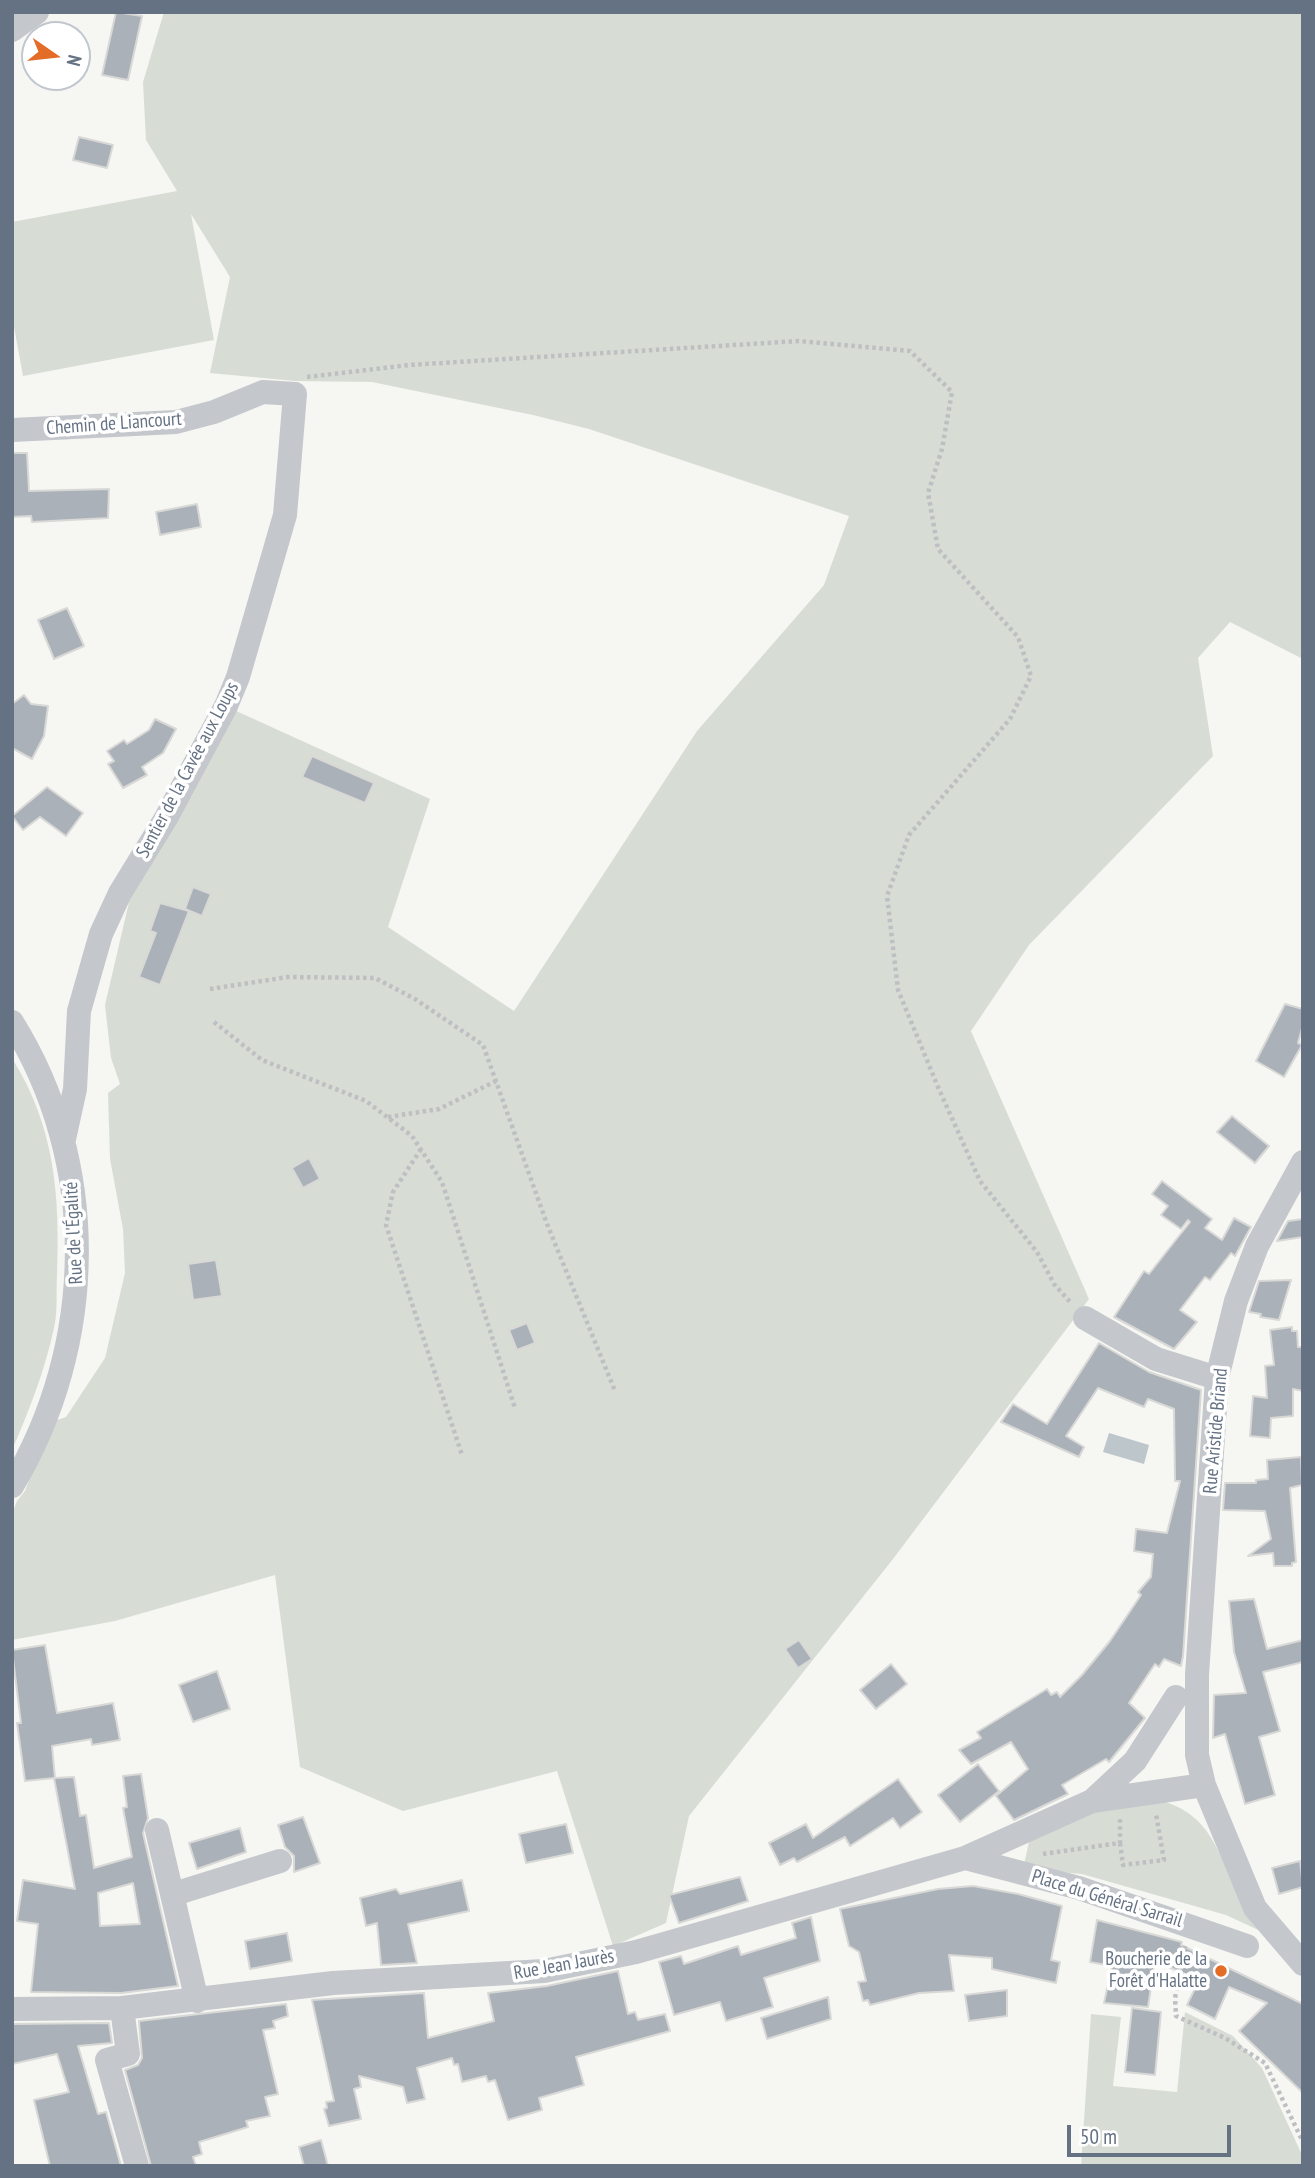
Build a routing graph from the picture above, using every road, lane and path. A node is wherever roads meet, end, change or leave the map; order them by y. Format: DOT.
graph roads {
  1 [pos="37,12"];
  2 [pos="12,30"];
  3 [pos="295,394"];
  4 [pos="12,430"];
  5 [pos="210,989"];
  6 [pos="12,1022"];
  7 [pos="214,1022"];
  8 [pos="496,1081"];
  9 [pos="387,1117"];
  10 [pos="64,1139"];
  11 [pos="421,1149"];
  12 [pos="1303,1161"];
  13 [pos="1085,1318"];
  14 [pos="1217,1378"];
  15 [pos="615,1391"];
  16 [pos="515,1408"];
  17 [pos="462,1455"];
  18 [pos="12,1486"];
  19 [pos="1176,1697"];
  20 [pos="1204,1785"];
  21 [pos="1092,1801"];
  22 [pos="1145,1816"];
  23 [pos="1131,1818"];
  24 [pos="157,1830"];
  25 [pos="1120,1843"];
  26 [pos="1039,1855"];
  27 [pos="965,1858"];
  28 [pos="280,1861"];
  29 [pos="174,1894"];
  30 [pos="1191,1925"];
  31 [pos="1247,1946"];
  32 [pos="1303,1964"];
  33 [pos="197,2001"];
  34 [pos="122,2008"];
  35 [pos="12,2009"];
  36 [pos="1303,2142"];
  37 [pos="137,2166"];
  1 -- 2 [label="street"];
  3 -- 4 [label="street, Chemin de Liancourt"];
  3 -- 10 [label="street, Sentier de la Cavée aux Loups"];
  3 -- 13 [label="path"];
  5 -- 8 [label="path"];
  6 -- 10 [label="street, Rue de l'Égalité"];
  7 -- 9 [label="path"];
  8 -- 9 [label="path"];
  8 -- 15 [label="path"];
  9 -- 11 [label="path"];
  10 -- 18 [label="street, Rue de l'Égalité"];
  11 -- 16 [label="path"];
  11 -- 17 [label="path"];
  12 -- 14 [label="street, Rue Aristide Briand"];
  13 -- 14 [label="street"];
  14 -- 20 [label="street, Rue Aristide Briand"];
  19 -- 21 [label="street"];
  20 -- 21 [label="street"];
  20 -- 32 [label="street, Rue Aristide Briand"];
  21 -- 27 [label="street, Rue Jean Jaurès"];
  22 -- 25 [label="path"];
  23 -- 25 [label="path"];
  24 -- 29 [label="street"];
  25 -- 26 [label="path"];
  27 -- 30 [label="street, Place du Général Sarrail"];
  27 -- 33 [label="street, Rue Jean Jaurès"];
  28 -- 29 [label="street"];
  29 -- 33 [label="street"];
  30 -- 31 [label="street, Place du Général Sarrail"];
  30 -- 36 [label="path"];
  33 -- 34 [label="street, Rue Jean Jaurès"];
  34 -- 35 [label="street, Rue Jean Jaurès"];
  34 -- 37 [label="street"];
}
